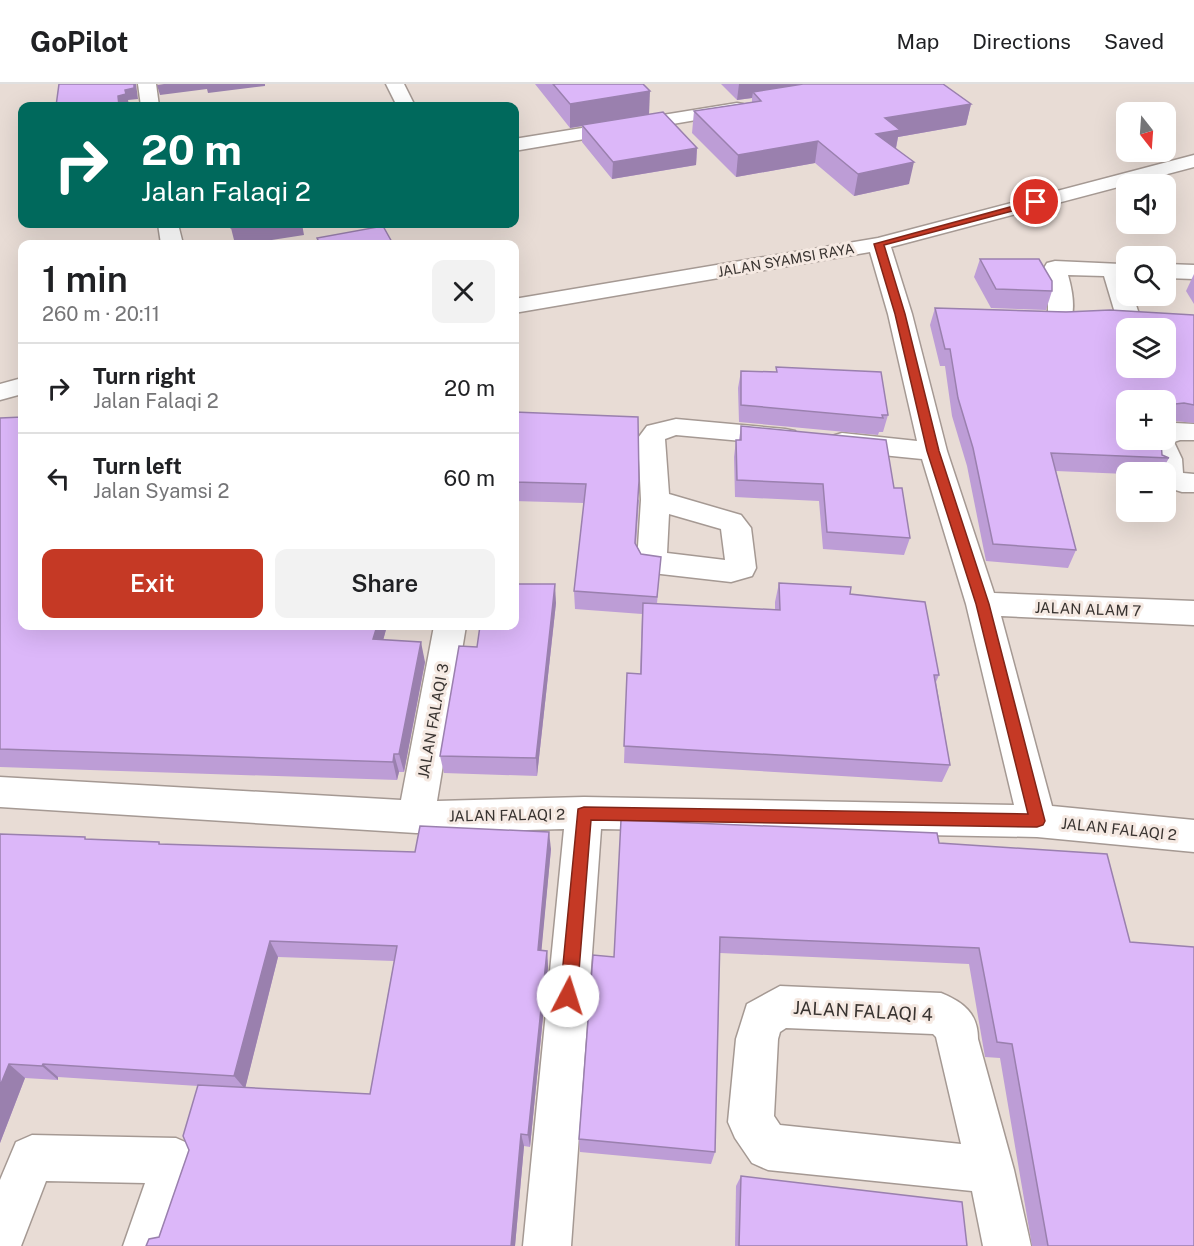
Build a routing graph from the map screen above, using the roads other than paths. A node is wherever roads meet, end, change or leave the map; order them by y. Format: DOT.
graph roads {
  1 [pos="147,84"];
  2 [pos="395,84"];
  3 [pos="149,102"];
  4 [pos="404,102"];
  5 [pos="757,105"];
  6 [pos="519,144"];
  7 [pos="1194,161"];
  8 [pos="879,244"];
  9 [pos="1120,269"];
  10 [pos="1176,271"];
  11 [pos="1194,272"];
  12 [pos="519,305"];
  13 [pos="1176,431"];
  14 [pos="1194,432"];
  15 [pos="1164,450"];
  16 [pos="933,451"];
  17 [pos="1194,483"];
  18 [pos="655,501"];
  19 [pos="982,604"];
  20 [pos="1192,617"];
  21 [pos="449,630"];
  22 [pos="0,792"];
  23 [pos="584,813"];
  24 [pos="416,817"];
  25 [pos="1037,821"];
  26 [pos="1194,836"];
  27 [pos="991,1170"];
  28 [pos="0,1238"];
  29 [pos="147,1246"];
  30 [pos="547,1246"];
  31 [pos="1007,1246"];
  1 -- 3 [label="street"];
  2 -- 4 [label="street"];
  5 -- 6 [label="street"];
  7 -- 8 [label="street, JALAN SYAMSI RAYA"];
  8 -- 12 [label="street, JALAN SYAMSI RAYA"];
  8 -- 16 [label="street"];
  9 -- 9 [label="street"];
  10 -- 11 [label="street"];
  13 -- 14 [label="street"];
  15 -- 17 [label="street"];
  16 -- 18 [label="street"];
  16 -- 19 [label="street"];
  19 -- 20 [label="street, JALAN ALAM 7"];
  19 -- 25 [label="street"];
  21 -- 24 [label="street, JALAN FALAQI 3"];
  22 -- 24 [label="street, JALAN FALAQI 2"];
  23 -- 24 [label="street, JALAN FALAQI 2"];
  23 -- 25 [label="street, JALAN FALAQI 2"];
  23 -- 30 [label="street"];
  25 -- 26 [label="street, JALAN FALAQI 2"];
  27 -- 27 [label="street, JALAN FALAQI 4"];
  27 -- 31 [label="street, JALAN FALAQI 4"];
  28 -- 29 [label="street"];
}
